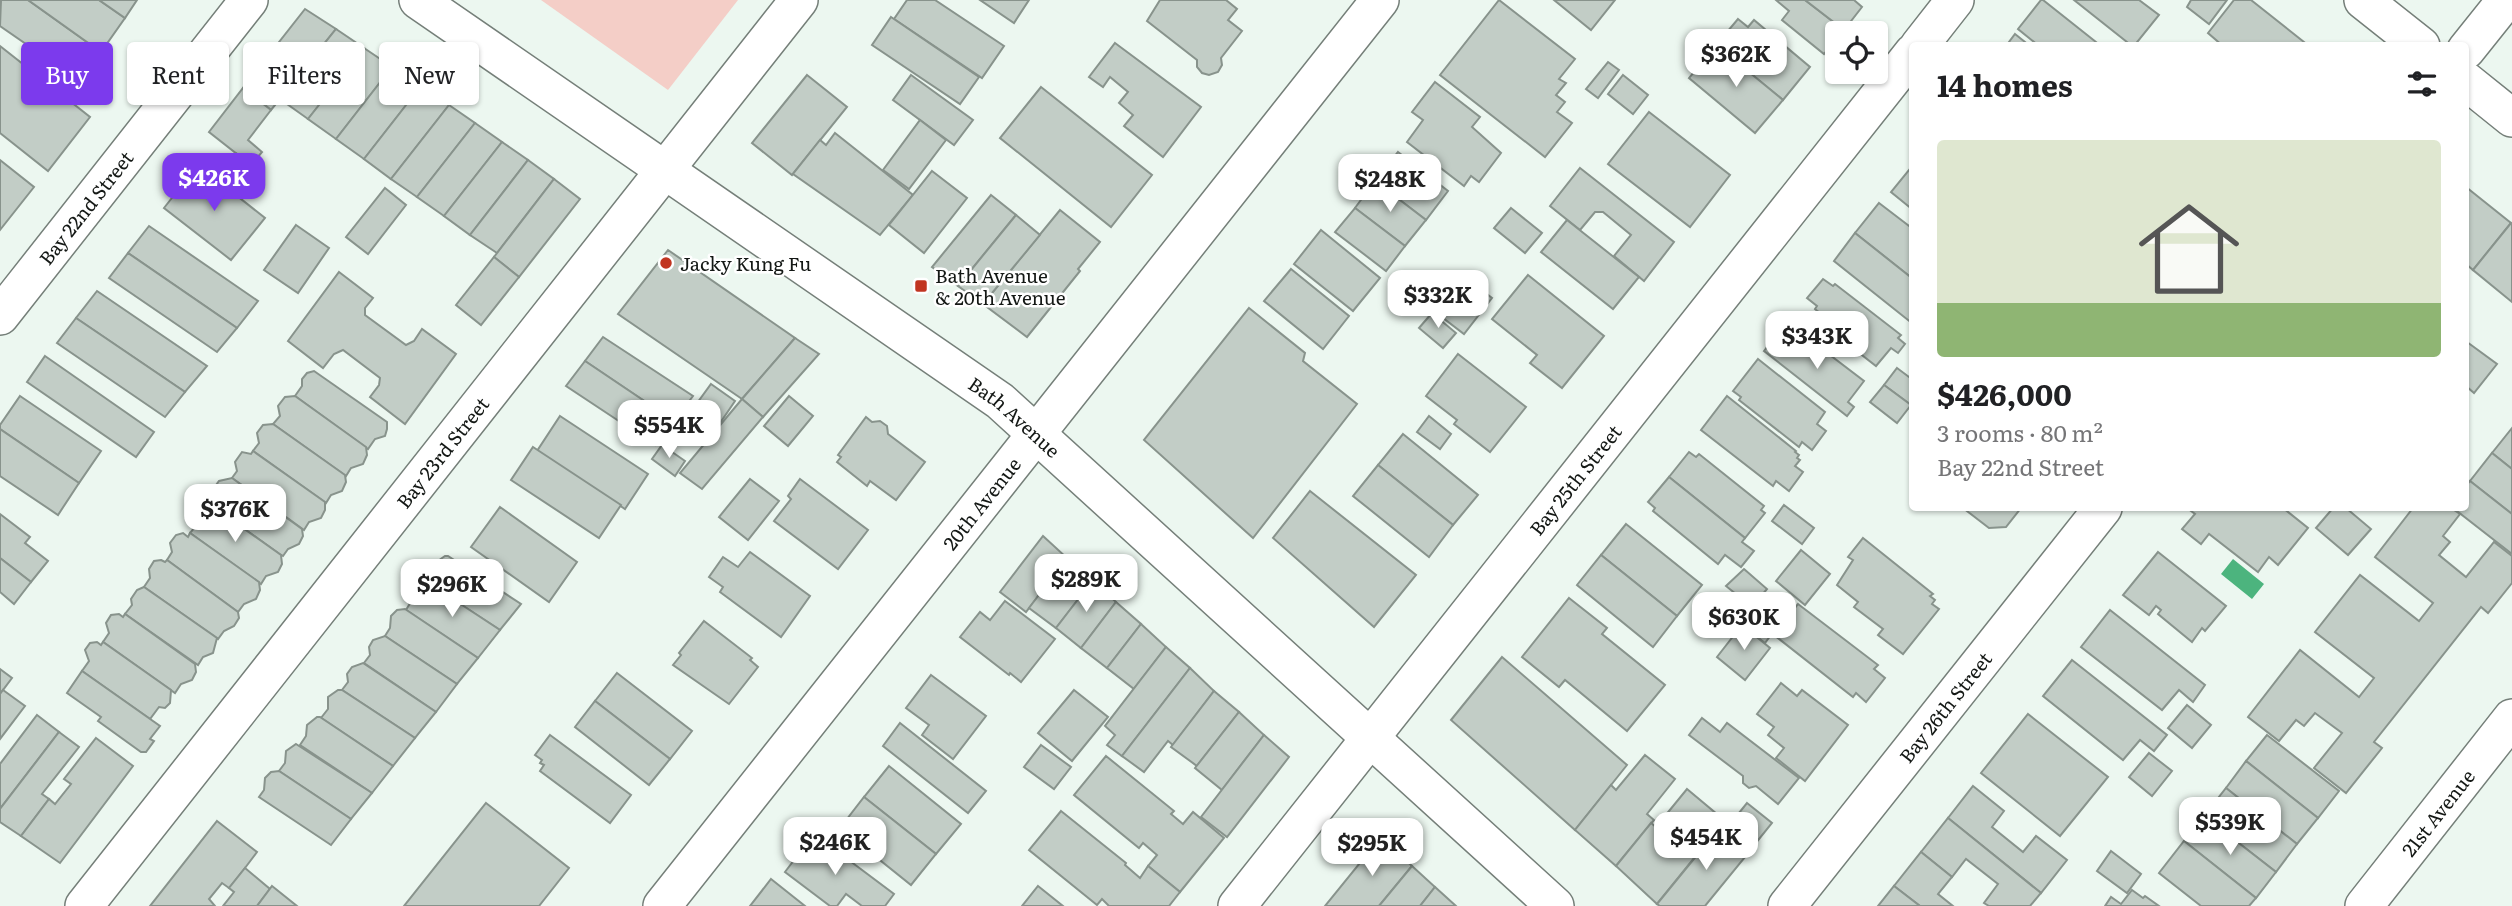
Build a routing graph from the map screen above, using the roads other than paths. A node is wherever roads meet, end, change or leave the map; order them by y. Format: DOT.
graph roads {
  1 [pos="249,0"];
  2 [pos="418,0"];
  3 [pos="799,0"];
  4 [pos="1380,0"];
  5 [pos="1955,0"];
  6 [pos="2363,0"];
  7 [pos="2506,0"];
  8 [pos="1922,42"];
  9 [pos="2416,42"];
  10 [pos="2469,46"];
  11 [pos="1909,58"];
  12 [pos="2469,83"];
  13 [pos="2512,118"];
  14 [pos="665,168"];
  15 [pos="0,316"];
  16 [pos="1035,432"];
  17 [pos="2101,511"];
  18 [pos="2512,718"];
  19 [pos="1370,738"];
  20 [pos="85,906"];
  21 [pos="662,906"];
  22 [pos="1237,906"];
  23 [pos="1555,906"];
  24 [pos="1787,906"];
  25 [pos="2364,906"];
  1 -- 15 [label="street, Bay 22nd Street"];
  2 -- 14 [label="street, Bath Avenue"];
  3 -- 14 [label="street, Bay 23rd Street"];
  4 -- 16 [label="street, 20th Avenue"];
  5 -- 8 [label="street"];
  6 -- 9 [label="street"];
  7 -- 10 [label="street"];
  11 -- 19 [label="street, Bay 25th Street"];
  12 -- 13 [label="street"];
  14 -- 16 [label="street, Bath Avenue"];
  14 -- 20 [label="street, Bay 23rd Street"];
  16 -- 19 [label="street, Bath Avenue"];
  16 -- 21 [label="street, 20th Avenue"];
  17 -- 24 [label="street, Bay 26th Street"];
  18 -- 25 [label="street, 21st Avenue"];
  19 -- 22 [label="street, Bay 25th Street"];
  19 -- 23 [label="street, Bath Avenue"];
}
